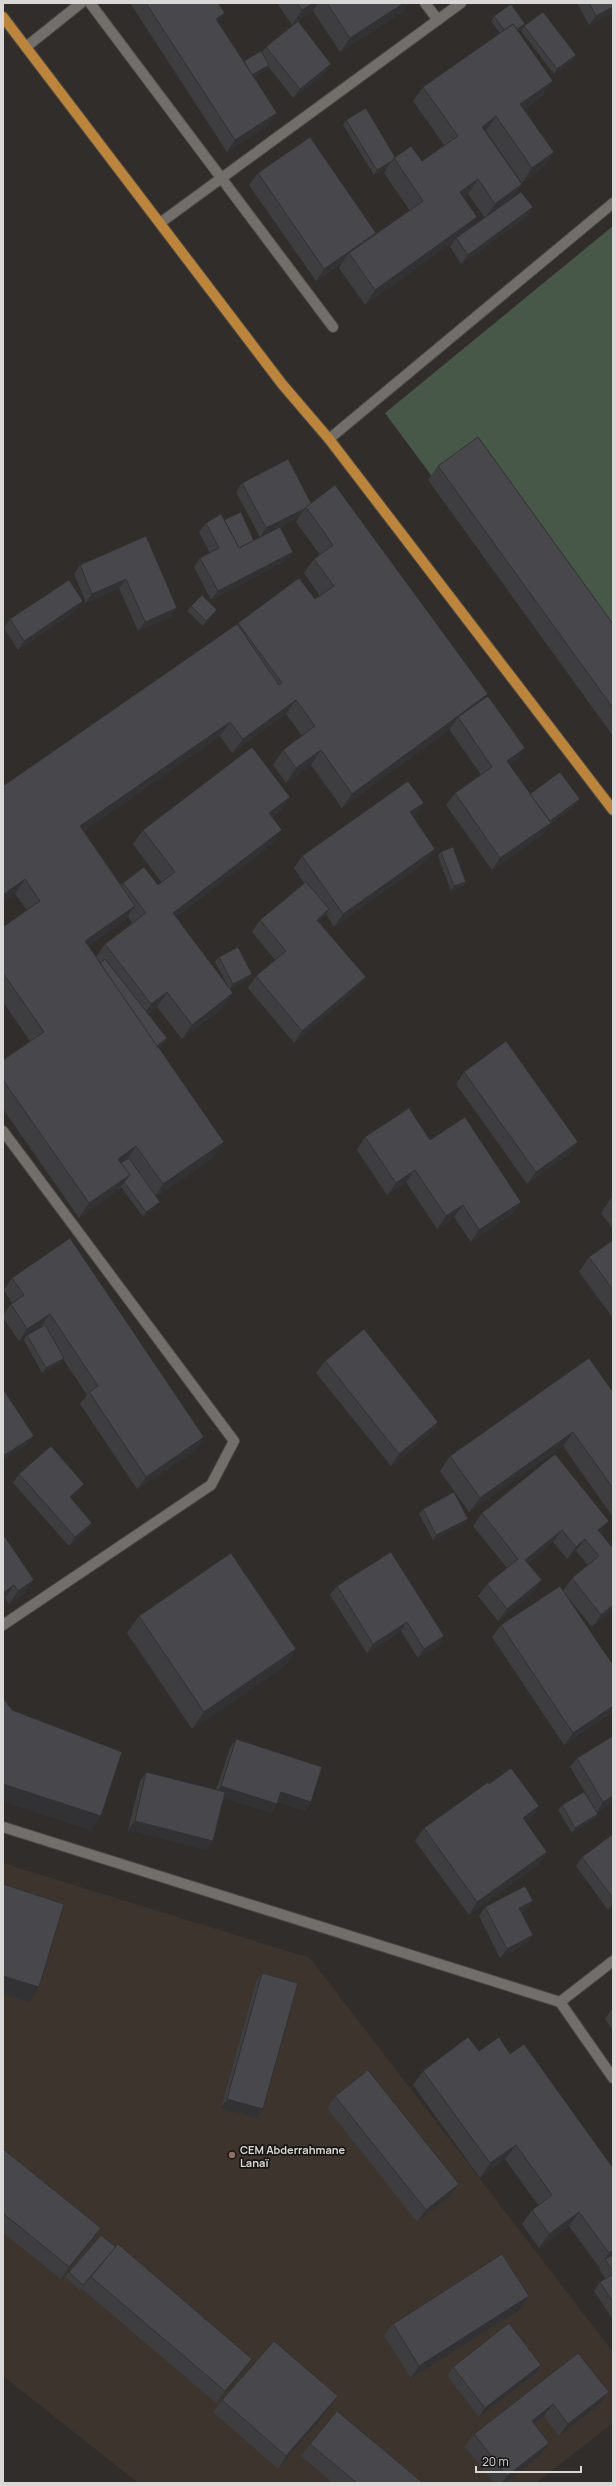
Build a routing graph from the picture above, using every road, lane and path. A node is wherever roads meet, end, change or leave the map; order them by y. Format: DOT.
graph roads {
  1 [pos="81,3"];
  2 [pos="90,3"];
  3 [pos="425,3"];
  4 [pos="461,3"];
  5 [pos="3,17"];
  6 [pos="438,20"];
  7 [pos="26,47"];
  8 [pos="222,178"];
  9 [pos="613,203"];
  10 [pos="160,224"];
  11 [pos="333,327"];
  12 [pos="329,439"];
  13 [pos="613,810"];
  14 [pos="3,1131"];
  15 [pos="3,1625"];
  16 [pos="3,1827"];
  17 [pos="613,1961"];
  18 [pos="560,2002"];
  19 [pos="613,2078"];
  1 -- 7 [label="street"];
  2 -- 8 [label="street"];
  3 -- 6 [label="street"];
  4 -- 6 [label="street"];
  5 -- 7 [label="main road"];
  6 -- 8 [label="street"];
  7 -- 10 [label="main road"];
  8 -- 10 [label="street"];
  8 -- 11 [label="street"];
  9 -- 12 [label="street"];
  10 -- 12 [label="main road"];
  12 -- 13 [label="main road"];
  14 -- 15 [label="street"];
  16 -- 18 [label="street"];
  17 -- 18 [label="street"];
  18 -- 19 [label="street"];
}
